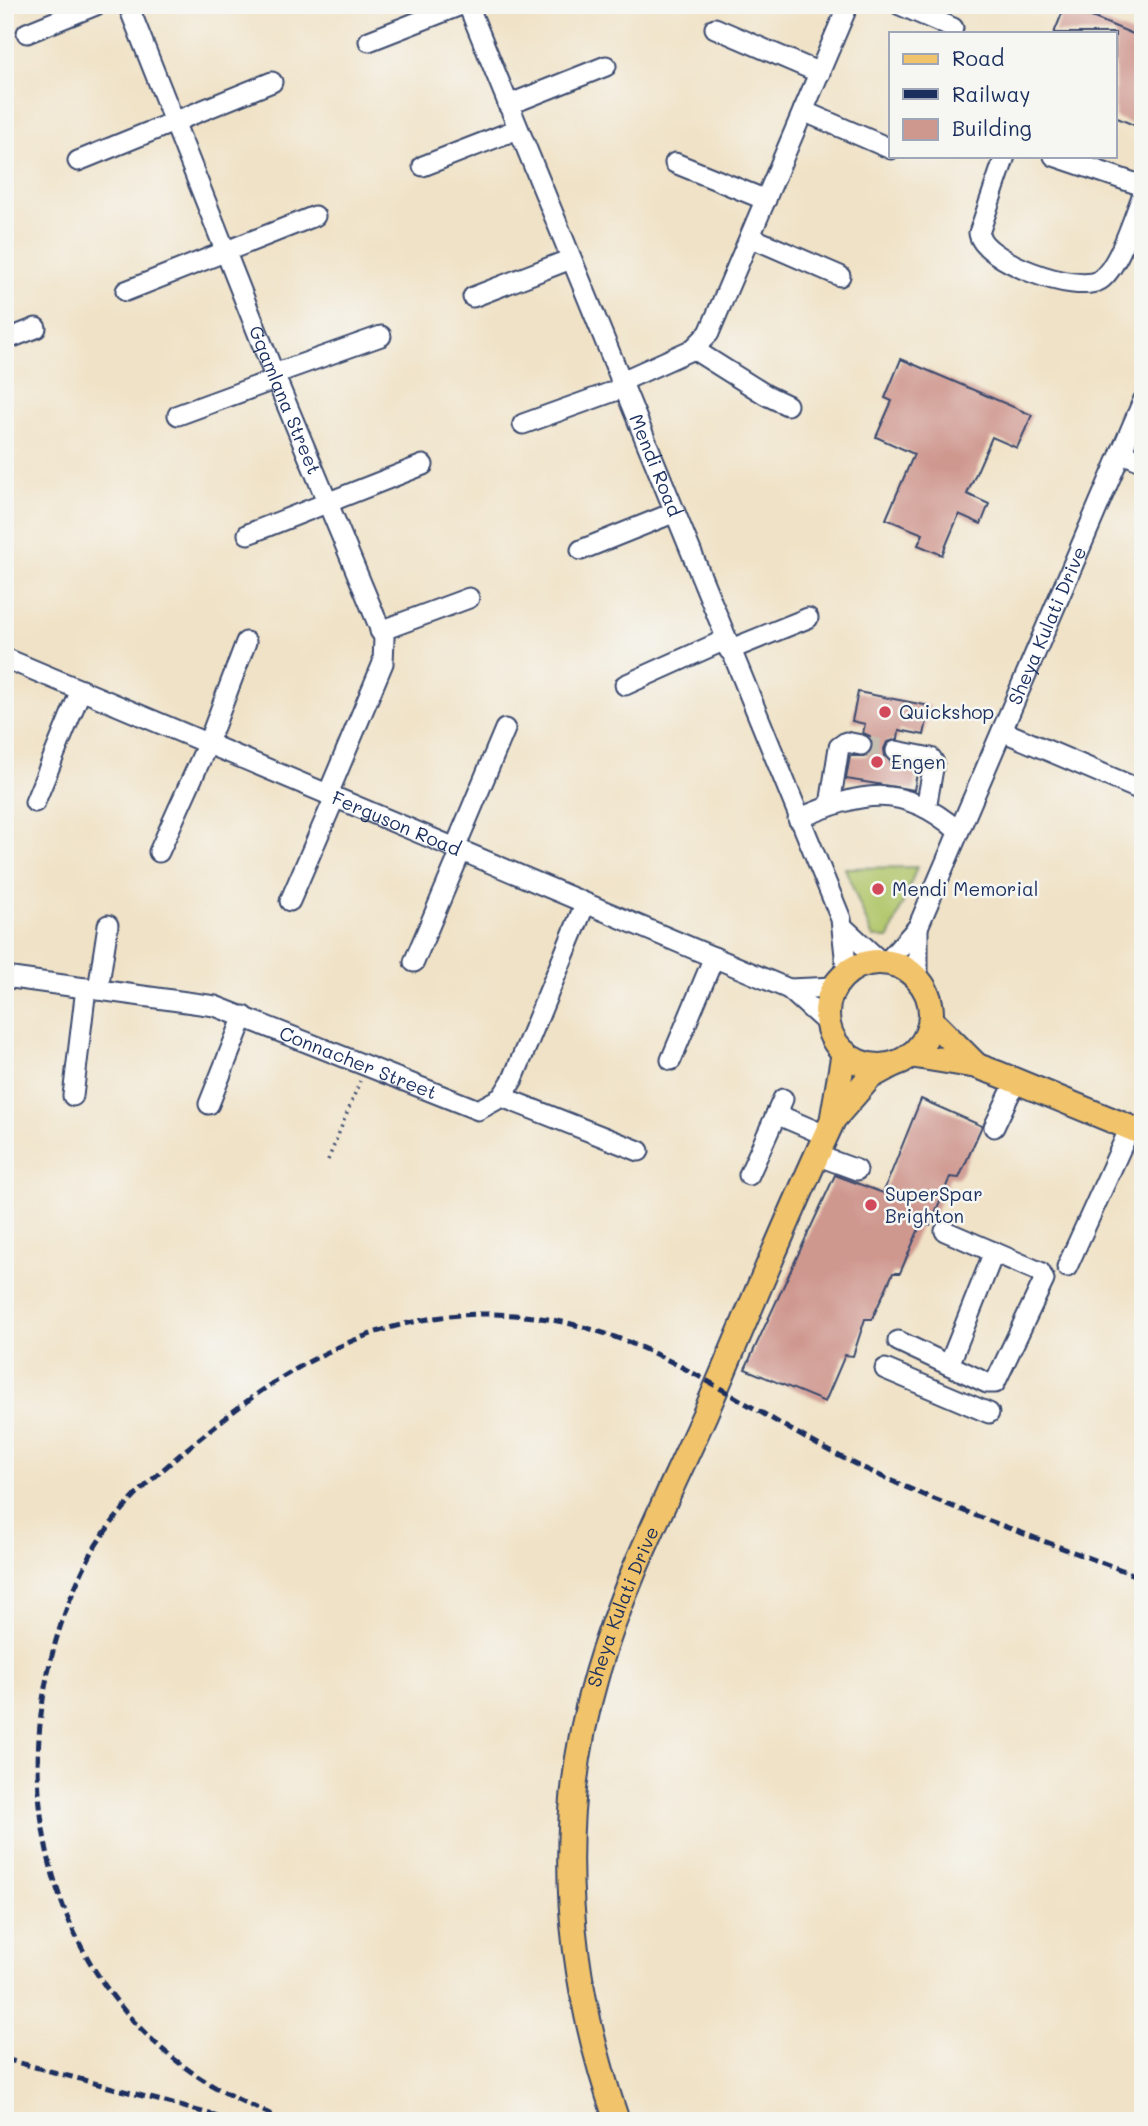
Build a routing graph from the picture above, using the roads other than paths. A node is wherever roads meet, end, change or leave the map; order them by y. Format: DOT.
graph roads {
  1 [pos="96,5"];
  2 [pos="128,5"];
  3 [pos="461,5"];
  4 [pos="468,5"];
  5 [pos="848,5"];
  6 [pos="900,5"];
  7 [pos="715,28"];
  8 [pos="953,28"];
  9 [pos="27,33"];
  10 [pos="369,41"];
  11 [pos="606,66"];
  12 [pos="820,73"];
  13 [pos="272,82"];
  14 [pos="508,105"];
  15 [pos="803,111"];
  16 [pos="175,122"];
  17 [pos="518,129"];
  18 [pos="889,148"];
  19 [pos="1004,158"];
  20 [pos="1060,158"];
  21 [pos="78,161"];
  22 [pos="675,163"];
  23 [pos="423,166"];
  24 [pos="1143,186"];
  25 [pos="1143,194"];
  26 [pos="765,200"];
  27 [pos="315,216"];
  28 [pos="750,237"];
  29 [pos="225,250"];
  30 [pos="571,259"];
  31 [pos="840,276"];
  32 [pos="126,291"];
  33 [pos="473,297"];
  34 [pos="36,328"];
  35 [pos="381,336"];
  36 [pos="5,340"];
  37 [pos="693,349"];
  38 [pos="275,376"];
  39 [pos="621,385"];
  40 [pos="1143,401"];
  41 [pos="787,405"];
  42 [pos="178,415"];
  43 [pos="523,424"];
  44 [pos="1121,452"];
  45 [pos="1143,462"];
  46 [pos="423,465"];
  47 [pos="327,502"];
  48 [pos="673,513"];
  49 [pos="248,534"];
  50 [pos="580,550"];
  51 [pos="469,598"];
  52 [pos="808,618"];
  53 [pos="380,631"];
  54 [pos="246,642"];
  55 [pos="727,645"];
  56 [pos="5,658"];
  57 [pos="625,685"];
  58 [pos="80,690"];
  59 [pos="505,730"];
  60 [pos="1002,731"];
  61 [pos="208,743"];
  62 [pos="861,745"];
  63 [pos="895,751"];
  64 [pos="1143,791"];
  65 [pos="331,796"];
  66 [pos="35,802"];
  67 [pos="830,805"];
  68 [pos="926,808"];
  69 [pos="799,819"];
  70 [pos="957,830"];
  71 [pos="458,850"];
  72 [pos="159,852"];
  73 [pos="290,901"];
  74 [pos="585,904"];
  75 [pos="107,925"];
  76 [pos="844,927"];
  77 [pos="918,927"];
  78 [pos="714,957"];
  79 [pos="414,962"];
  80 [pos="884,963"];
  81 [pos="5,976"];
  82 [pos="841,980"];
  83 [pos="918,981"];
  84 [pos="92,989"];
  85 [pos="789,989"];
  86 [pos="244,1016"];
  87 [pos="931,1020"];
  88 [pos="828,1024"];
  89 [pos="844,1052"];
  90 [pos="902,1059"];
  91 [pos="671,1060"];
  92 [pos="977,1066"];
  93 [pos="1016,1081"];
  94 [pos="73,1096"];
  95 [pos="502,1097"];
  96 [pos="209,1104"];
  97 [pos="994,1127"];
  98 [pos="1136,1130"];
  99 [pos="824,1137"];
  100 [pos="639,1151"];
  101 [pos="858,1170"];
  102 [pos="749,1175"];
  103 [pos="945,1231"];
  104 [pos="994,1252"];
  105 [pos="1067,1267"];
  106 [pos="898,1341"];
  107 [pos="949,1365"];
  108 [pos="885,1368"];
  109 [pos="989,1413"];
  110 [pos="617,2121"];
  1 -- 9 [label="street"];
  2 -- 16 [label="street, Gqamlana Street"];
  3 -- 10 [label="street"];
  4 -- 14 [label="street, Mendi Road"];
  5 -- 12 [label="street"];
  6 -- 8 [label="street"];
  7 -- 12 [label="street"];
  11 -- 14 [label="street"];
  12 -- 15 [label="street"];
  13 -- 16 [label="street"];
  14 -- 17 [label="street, Mendi Road"];
  15 -- 18 [label="street"];
  15 -- 26 [label="street"];
  16 -- 21 [label="street"];
  16 -- 29 [label="street, Gqamlana Street"];
  17 -- 23 [label="street"];
  17 -- 30 [label="street, Mendi Road"];
  19 -- 25 [label="street"];
  20 -- 24 [label="street"];
  22 -- 26 [label="street"];
  26 -- 28 [label="street"];
  27 -- 29 [label="street"];
  28 -- 31 [label="street"];
  28 -- 37 [label="street"];
  29 -- 32 [label="street"];
  29 -- 38 [label="street, Gqamlana Street"];
  30 -- 33 [label="street"];
  30 -- 39 [label="street, Mendi Road"];
  34 -- 36 [label="street"];
  35 -- 38 [label="street"];
  37 -- 39 [label="street"];
  37 -- 41 [label="street"];
  38 -- 42 [label="street"];
  38 -- 47 [label="street, Gqamlana Street"];
  39 -- 43 [label="street"];
  39 -- 48 [label="street, Mendi Road"];
  40 -- 44 [label="street, Sheya Kulati Drive"];
  44 -- 45 [label="street"];
  44 -- 60 [label="street, Sheya Kulati Drive"];
  46 -- 47 [label="street"];
  47 -- 49 [label="street"];
  47 -- 53 [label="street, Gqamlana Street"];
  48 -- 50 [label="street"];
  48 -- 55 [label="street, Mendi Road"];
  51 -- 53 [label="street"];
  52 -- 55 [label="street"];
  53 -- 65 [label="street, Gqamlana Street"];
  54 -- 61 [label="street"];
  55 -- 57 [label="street"];
  55 -- 69 [label="street, Mendi Road"];
  56 -- 58 [label="street, Ferguson Road"];
  58 -- 61 [label="street, Ferguson Road"];
  58 -- 66 [label="street"];
  59 -- 71 [label="street"];
  60 -- 64 [label="street"];
  60 -- 70 [label="street, Sheya Kulati Drive"];
  61 -- 65 [label="street, Ferguson Road"];
  61 -- 72 [label="street"];
  62 -- 67 [label="street"];
  63 -- 68 [label="street"];
  65 -- 71 [label="street, Ferguson Road"];
  65 -- 73 [label="street, Gqamlana Street"];
  67 -- 68 [label="street"];
  67 -- 69 [label="street"];
  68 -- 70 [label="street"];
  69 -- 76 [label="street, Mendi Road"];
  70 -- 77 [label="street, Sheya Kulati Drive"];
  71 -- 74 [label="street, Ferguson Road"];
  71 -- 79 [label="street"];
  74 -- 78 [label="street, Ferguson Road"];
  74 -- 95 [label="street"];
  75 -- 84 [label="street"];
  76 -- 80 [label="street, Mendi Road"];
  76 -- 82 [label="street, Mendi Road"];
  77 -- 80 [label="street, Sheya Kulati Drive"];
  77 -- 83 [label="street, Sheya Kulati Drive"];
  78 -- 85 [label="street, Ferguson Road"];
  78 -- 91 [label="street"];
  80 -- 82 [label="main road"];
  80 -- 83 [label="main road"];
  81 -- 84 [label="street, Connacher Street"];
  82 -- 85 [label="street, Ferguson Road"];
  82 -- 88 [label="main road"];
  83 -- 87 [label="main road"];
  84 -- 86 [label="street, Connacher Street"];
  84 -- 94 [label="street"];
  85 -- 88 [label="street, Ferguson Road"];
  86 -- 95 [label="street, Connacher Street"];
  86 -- 96 [label="street"];
  87 -- 90 [label="main road"];
  87 -- 92 [label="main road"];
  88 -- 89 [label="main road"];
  89 -- 90 [label="main road"];
  89 -- 99 [label="main road, Sheya Kulati Drive"];
  90 -- 92 [label="main road"];
  90 -- 99 [label="main road, Sheya Kulati Drive"];
  92 -- 93 [label="main road"];
  93 -- 97 [label="street"];
  93 -- 98 [label="main road"];
  95 -- 100 [label="street"];
  98 -- 105 [label="street"];
  99 -- 101 [label="street"];
  99 -- 102 [label="street"];
  99 -- 110 [label="main road, Sheya Kulati Drive"];
  103 -- 104 [label="street"];
  104 -- 107 [label="street"];
  104 -- 107 [label="street"];
  106 -- 107 [label="street"];
  108 -- 109 [label="street"];
}
